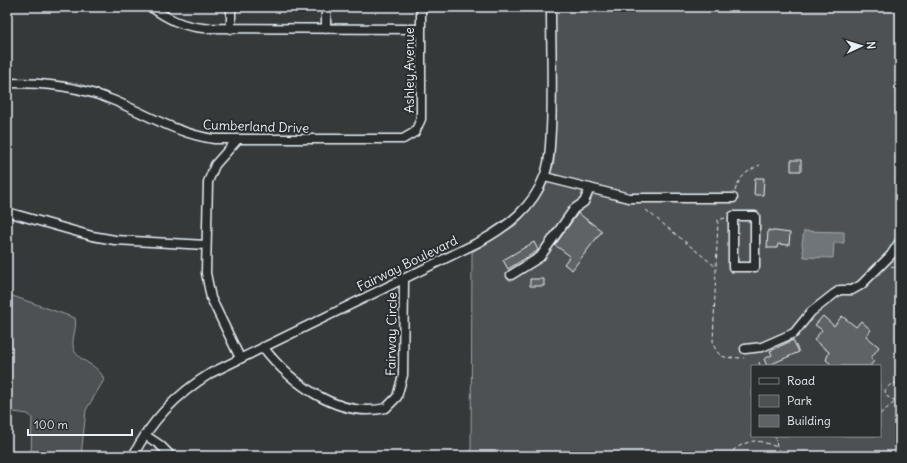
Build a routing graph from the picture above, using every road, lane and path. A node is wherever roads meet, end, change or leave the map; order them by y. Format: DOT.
graph roads {
  1 [pos="151,7"];
  2 [pos="231,7"];
  3 [pos="326,7"];
  4 [pos="421,7"];
  5 [pos="551,7"];
  6 [pos="326,28"];
  7 [pos="231,29"];
  8 [pos="421,29"];
  9 [pos="7,82"];
  10 [pos="415,132"];
  11 [pos="237,140"];
  12 [pos="760,164"];
  13 [pos="544,176"];
  14 [pos="590,188"];
  15 [pos="733,198"];
  16 [pos="646,210"];
  17 [pos="7,212"];
  18 [pos="733,216"];
  19 [pos="900,241"];
  20 [pos="206,246"];
  21 [pos="716,267"];
  22 [pos="511,275"];
  23 [pos="404,279"];
  24 [pos="263,347"];
  25 [pos="744,349"];
  26 [pos="240,358"];
  27 [pos="744,358"];
  28 [pos="759,362"];
  29 [pos="760,365"];
  30 [pos="900,383"];
  31 [pos="881,413"];
  32 [pos="144,435"];
  33 [pos="775,437"];
  34 [pos="777,447"];
  35 [pos="133,456"];
  36 [pos="171,456"];
  37 [pos="728,456"];
  38 [pos="782,456"];
  1 -- 7 [label="street"];
  2 -- 7 [label="street"];
  3 -- 6 [label="street"];
  4 -- 8 [label="street, Ashley Avenue"];
  5 -- 13 [label="street, Fairway Boulevard"];
  6 -- 7 [label="street"];
  6 -- 8 [label="street"];
  8 -- 10 [label="street, Ashley Avenue"];
  9 -- 11 [label="street, Cumberland Drive"];
  10 -- 11 [label="street, Cumberland Drive"];
  11 -- 20 [label="street"];
  12 -- 15 [label="path"];
  13 -- 14 [label="street"];
  13 -- 23 [label="street, Fairway Boulevard"];
  14 -- 15 [label="street"];
  14 -- 22 [label="street"];
  16 -- 21 [label="path"];
  17 -- 20 [label="street"];
  18 -- 18 [label="street"];
  18 -- 21 [label="path"];
  19 -- 25 [label="street"];
  20 -- 26 [label="street"];
  21 -- 27 [label="path"];
  23 -- 24 [label="street, Fairway Boulevard"];
  23 -- 24 [label="street, Fairway Circle"];
  24 -- 26 [label="street, Fairway Boulevard"];
  26 -- 32 [label="street, Fairway Boulevard"];
  28 -- 29 [label="path"];
  30 -- 31 [label="path"];
  32 -- 35 [label="street, Fairway Boulevard"];
  32 -- 36 [label="street"];
  33 -- 34 [label="path"];
  34 -- 37 [label="path"];
  34 -- 38 [label="path"];
}
